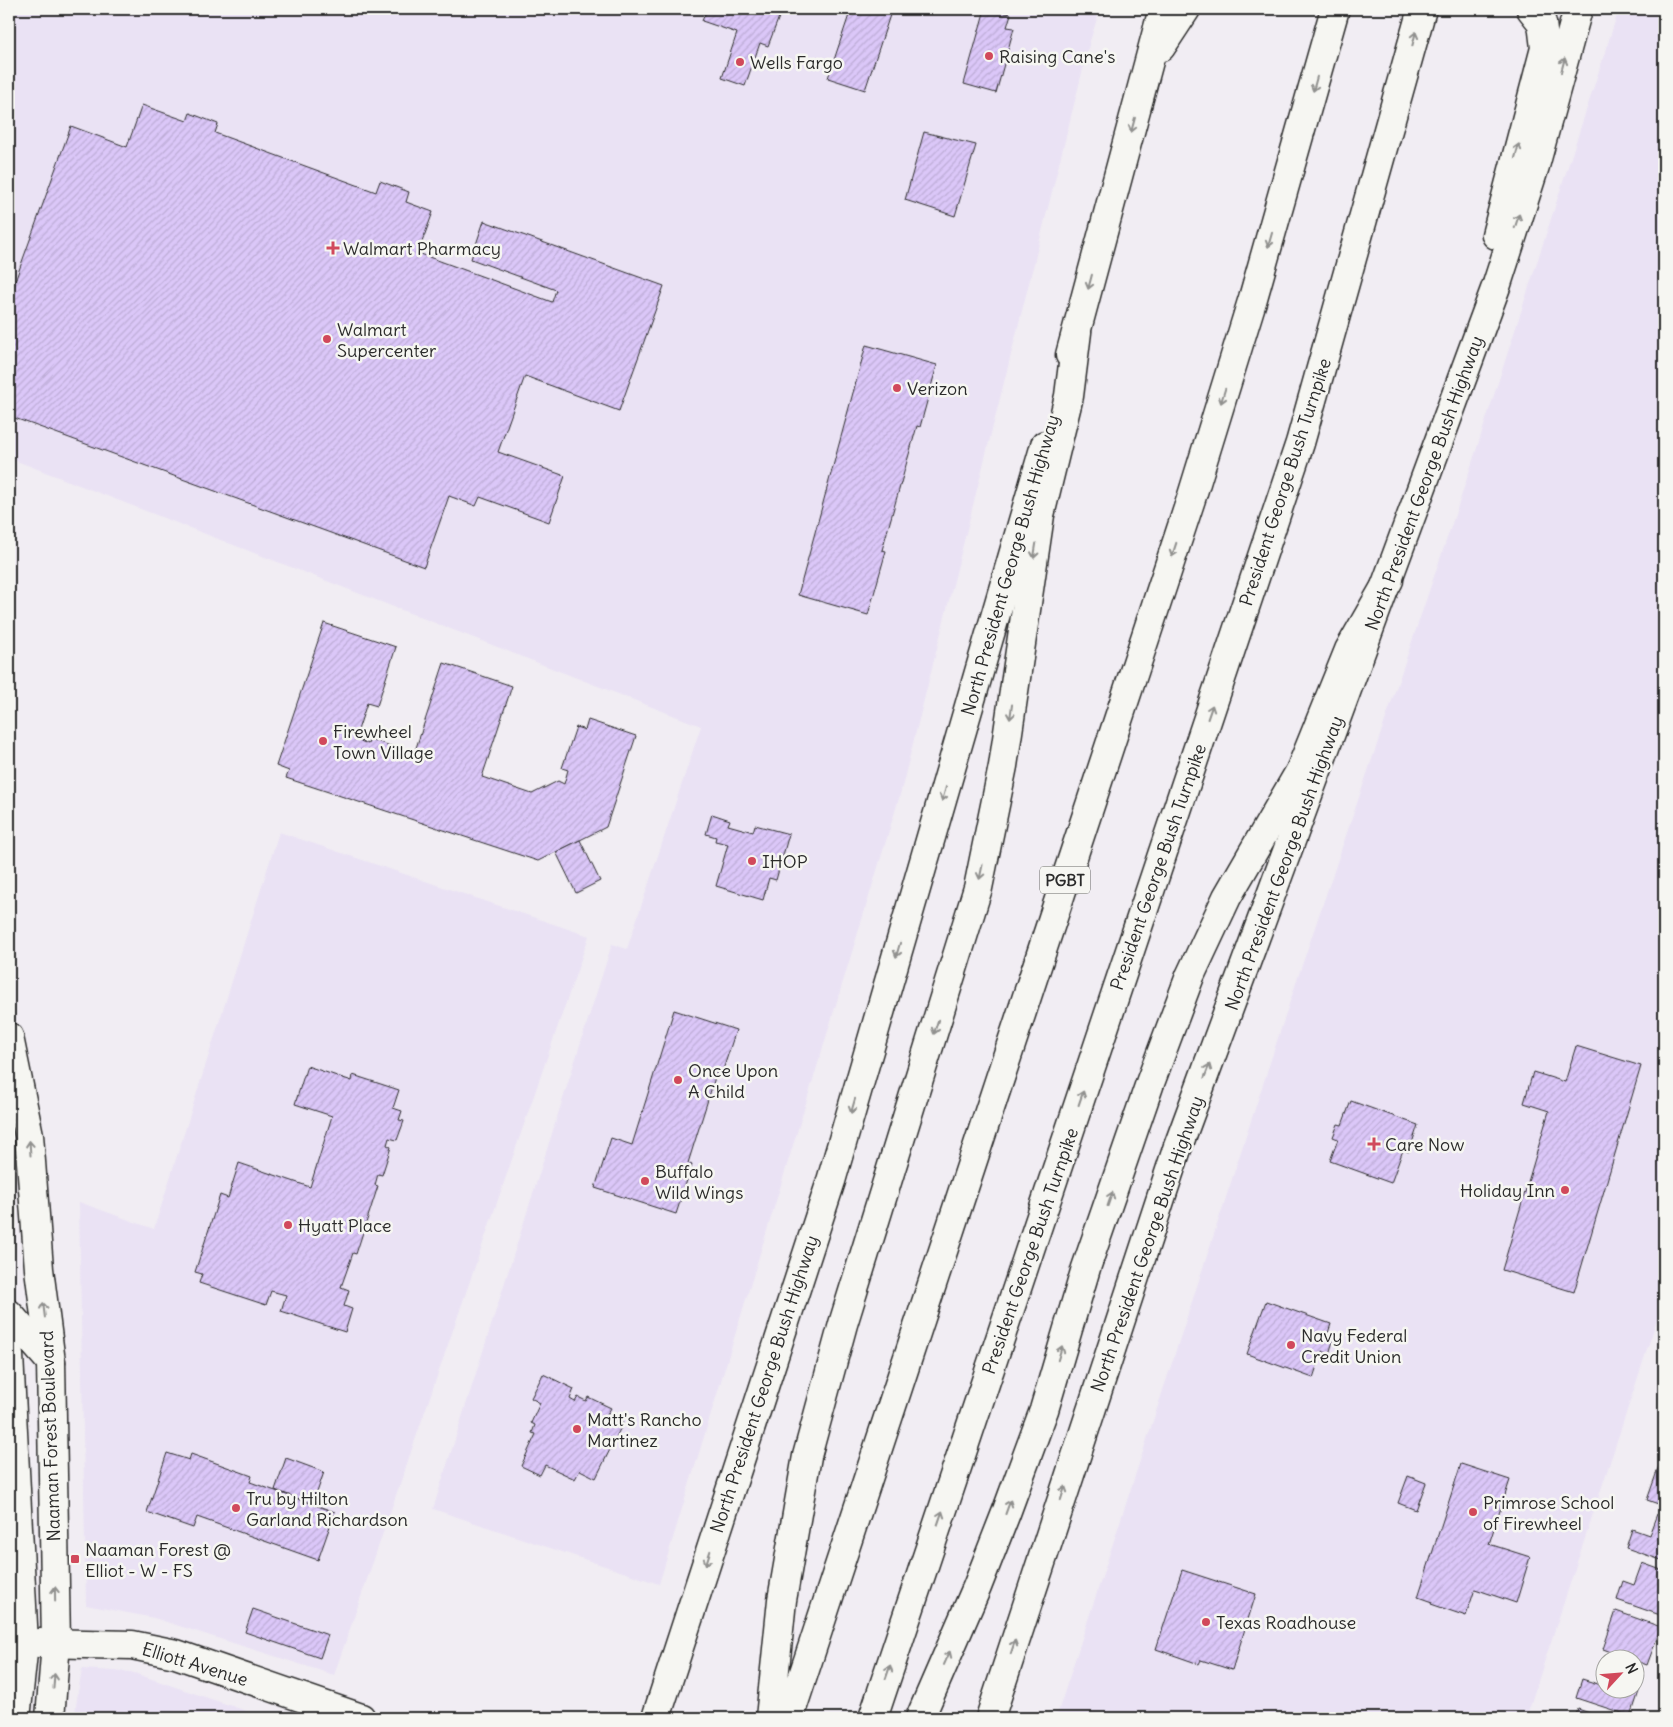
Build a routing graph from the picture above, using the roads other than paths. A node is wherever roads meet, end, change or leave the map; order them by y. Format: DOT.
graph roads {
  1 [pos="1149,9"];
  2 [pos="1163,9"];
  3 [pos="1186,9"];
  4 [pos="1335,9"];
  5 [pos="1422,9"];
  6 [pos="1532,9"];
  7 [pos="1578,9"];
  8 [pos="1145,78"];
  9 [pos="1497,284"];
  10 [pos="1077,332"];
  11 [pos="1389,580"];
  12 [pos="9,1037"];
  13 [pos="9,1314"];
  14 [pos="9,1354"];
  15 [pos="51,1362"];
  16 [pos="56,1643"];
  17 [pos="24,1644"];
  18 [pos="16,1718"];
  19 [pos="50,1718"];
  20 [pos="361,1718"];
  21 [pos="656,1718"];
  22 [pos="770,1718"];
  23 [pos="789,1718"];
  24 [pos="873,1718"];
  25 [pos="920,1718"];
  26 [pos="990,1718"];
  1 -- 8 [label="main road"];
  2 -- 8 [label="main road, North President George Bush Highway"];
  3 -- 8 [label="main road"];
  4 -- 23 [label="main road, PGBT, one-way"];
  24 -- 5 [label="main road, President George Bush Turnpike, one-way"];
  9 -- 6 [label="main road, one-way"];
  9 -- 7 [label="main road, North President George Bush Highway, one-way"];
  8 -- 10 [label="main road, North President George Bush Highway, one-way"];
  9 -- 11 [label="main road, North President George Bush Highway"];
  10 -- 21 [label="main road, North President George Bush Highway, one-way"];
  10 -- 22 [label="main road, one-way"];
  25 -- 11 [label="main road, one-way"];
  26 -- 11 [label="main road, North President George Bush Highway, one-way"];
  15 -- 12 [label="main road, Naaman Forest Boulevard, one-way"];
  13 -- 15 [label="main road"];
  14 -- 17 [label="main road, Naaman Forest Boulevard"];
  16 -- 15 [label="main road, Naaman Forest Boulevard, one-way"];
  16 -- 17 [label="main road, Elliott Avenue"];
  19 -- 16 [label="main road, Naaman Forest Boulevard, one-way"];
  16 -- 20 [label="main road, Elliott Avenue"];
  17 -- 18 [label="main road, Naaman Forest Boulevard"];
}
